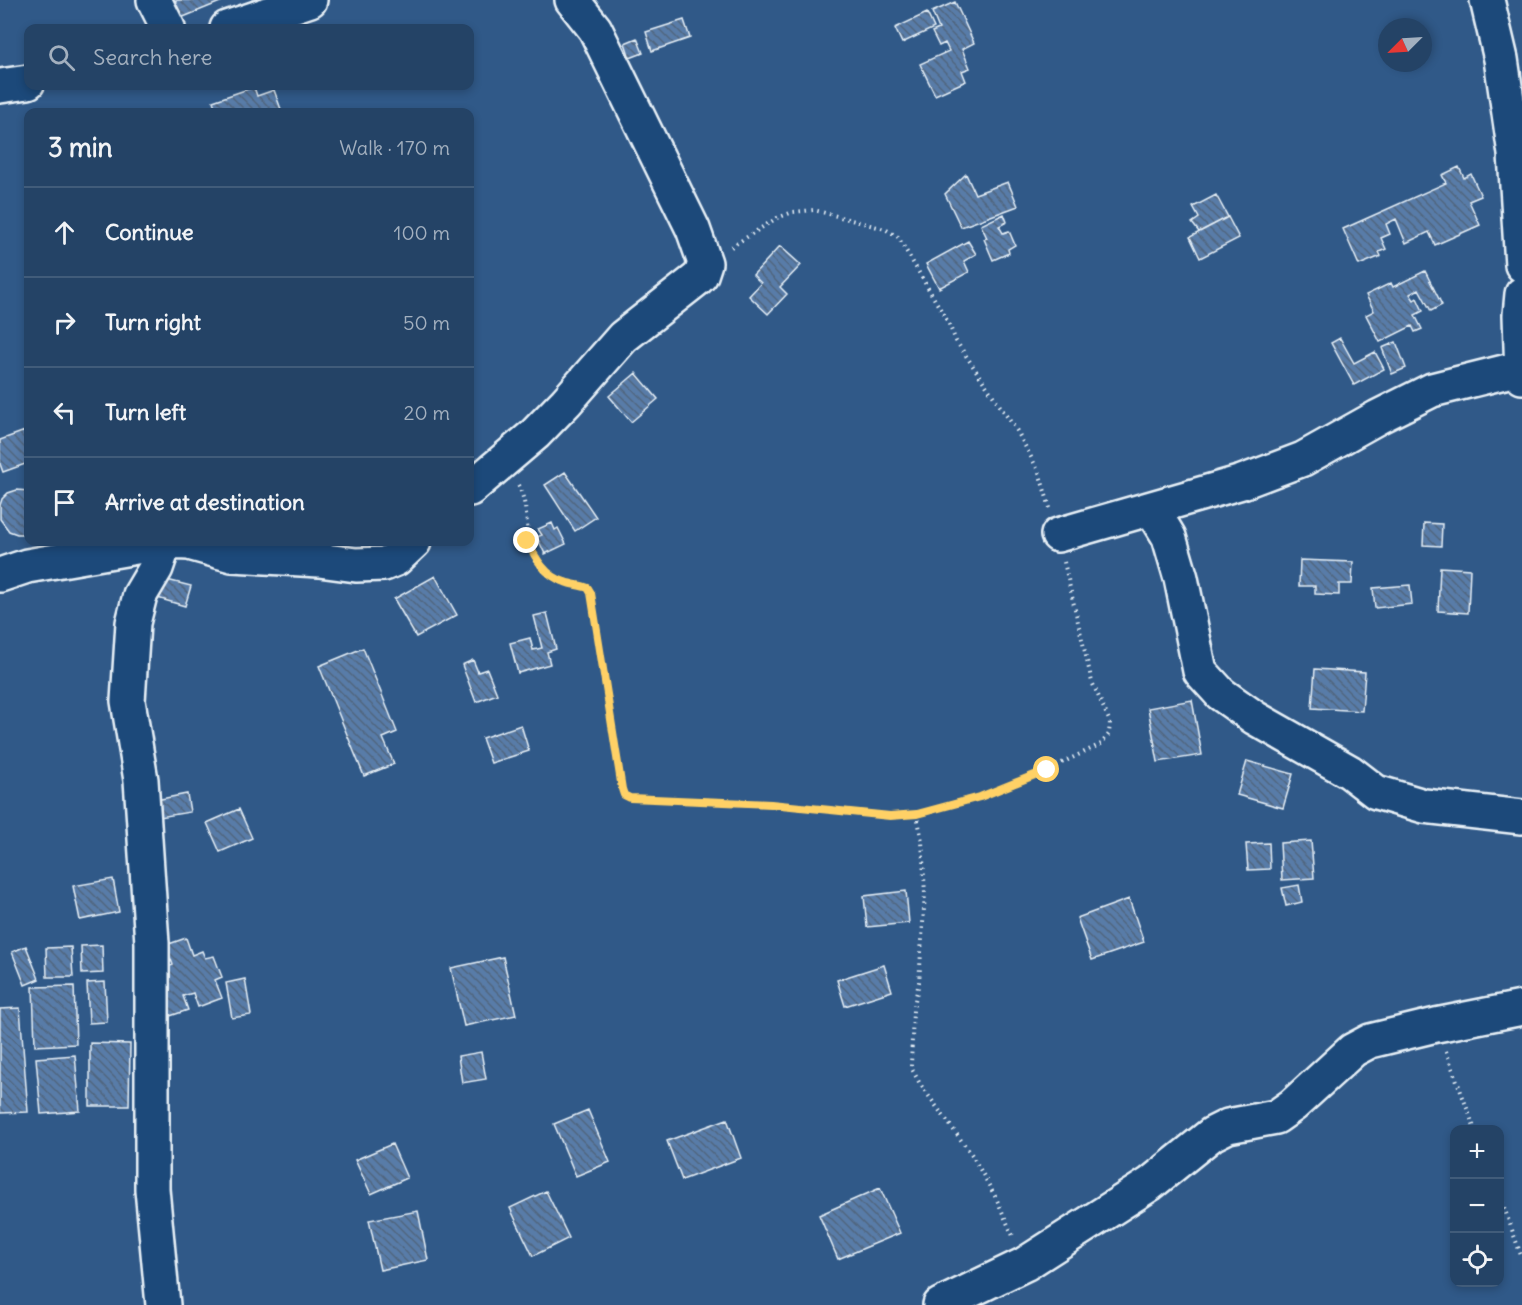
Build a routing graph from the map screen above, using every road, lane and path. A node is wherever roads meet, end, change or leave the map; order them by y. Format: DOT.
graph roads {
  1 [pos="154,0"];
  2 [pos="310,0"];
  3 [pos="572,0"];
  4 [pos="1487,0"];
  5 [pos="166,24"];
  6 [pos="239,24"];
  7 [pos="24,83"];
  8 [pos="0,86"];
  9 [pos="705,263"];
  10 [pos="1522,265"];
  11 [pos="1522,294"];
  12 [pos="1521,373"];
  13 [pos="504,459"];
  14 [pos="474,485"];
  15 [pos="1152,509"];
  16 [pos="1059,536"];
  17 [pos="142,546"];
  18 [pos="164,546"];
  19 [pos="200,546"];
  20 [pos="410,546"];
  21 [pos="0,575"];
  22 [pos="917,814"];
  23 [pos="1522,817"];
  24 [pos="1522,1008"];
  25 [pos="1436,1025"];
  26 [pos="1473,1125"];
  27 [pos="1504,1208"];
  28 [pos="1522,1258"];
  29 [pos="1025,1264"];
  30 [pos="162,1305"];
  31 [pos="940,1305"];
  1 -- 5 [label="street"];
  2 -- 6 [label="street"];
  3 -- 9 [label="street"];
  4 -- 10 [label="street"];
  7 -- 8 [label="street"];
  9 -- 13 [label="street"];
  9 -- 16 [label="path"];
  11 -- 12 [label="street"];
  12 -- 15 [label="street"];
  13 -- 14 [label="street"];
  13 -- 22 [label="path"];
  15 -- 16 [label="street"];
  15 -- 23 [label="street"];
  16 -- 22 [label="path"];
  17 -- 21 [label="street"];
  18 -- 30 [label="street"];
  19 -- 20 [label="street"];
  22 -- 29 [label="path"];
  24 -- 25 [label="street"];
  25 -- 26 [label="path"];
  25 -- 29 [label="street"];
  27 -- 28 [label="path"];
  29 -- 31 [label="street"];
}
